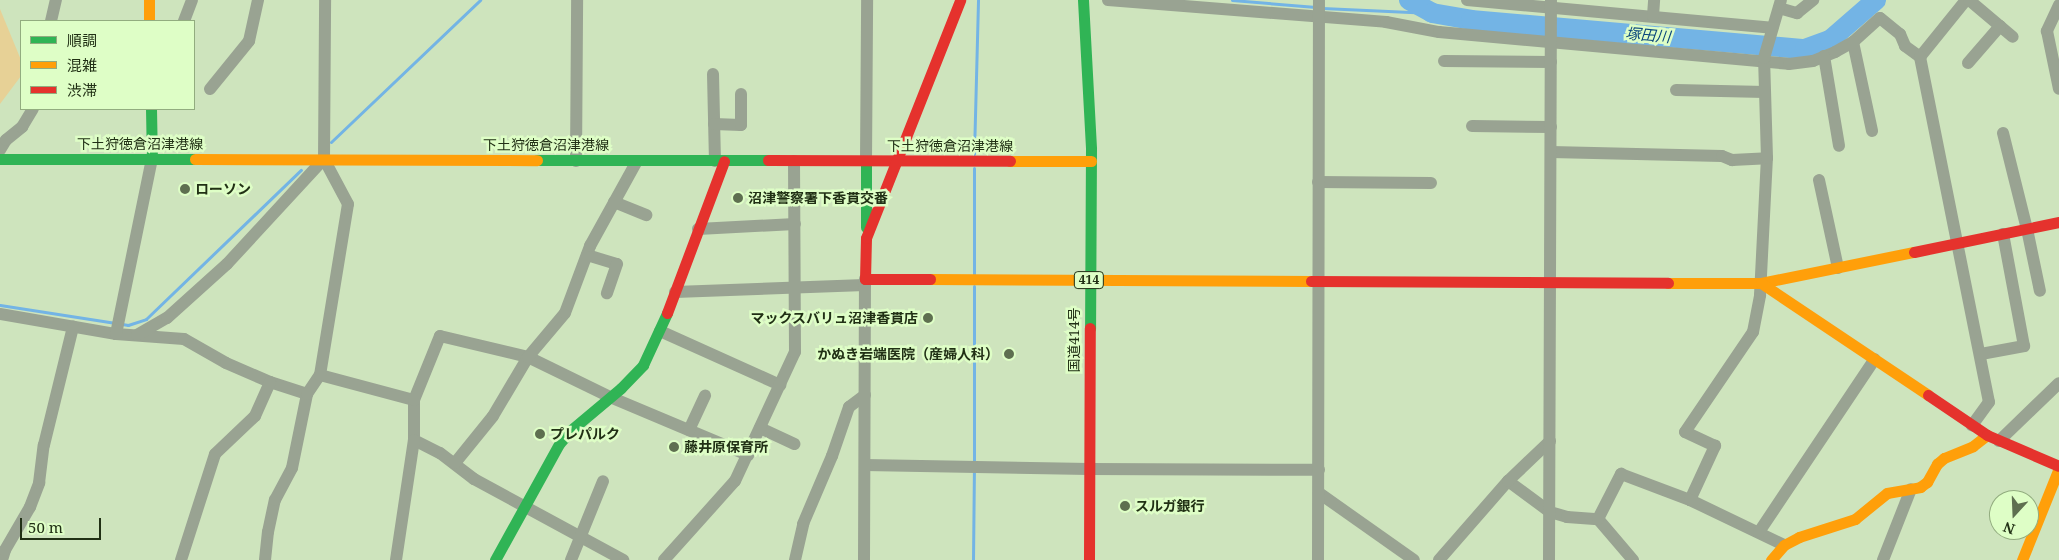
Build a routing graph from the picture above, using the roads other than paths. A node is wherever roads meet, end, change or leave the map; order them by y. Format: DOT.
graph roads {
  1 [pos="55,0"];
  2 [pos="149,0"];
  3 [pos="192,0"];
  4 [pos="258,0"];
  5 [pos="325,0"];
  6 [pos="577,0"];
  7 [pos="867,0"];
  8 [pos="960,0"];
  9 [pos="1083,0"];
  10 [pos="1108,0"];
  11 [pos="1319,0"];
  12 [pos="1467,0"];
  13 [pos="1480,0"];
  14 [pos="1654,0"];
  15 [pos="1813,0"];
  16 [pos="1967,0"];
  17 [pos="1780,4"];
  18 [pos="2059,5"];
  19 [pos="1551,6"];
  20 [pos="1319,16"];
  21 [pos="1653,16"];
  22 [pos="51,20"];
  23 [pos="149,20"];
  24 [pos="184,20"];
  25 [pos="2000,26"];
  26 [pos="1772,30"];
  27 [pos="2013,37"];
  28 [pos="1551,42"];
  29 [pos="1853,42"];
  30 [pos="1824,56"];
  31 [pos="1920,57"];
  32 [pos="1765,60"];
  33 [pos="1444,61"];
  34 [pos="1551,62"];
  35 [pos="1968,64"];
  36 [pos="2057,68"];
  37 [pos="713,74"];
  38 [pos="210,89"];
  39 [pos="2059,89"];
  40 [pos="1676,90"];
  41 [pos="1765,92"];
  42 [pos="741,94"];
  43 [pos="32,110"];
  44 [pos="151,110"];
  45 [pos="714,124"];
  46 [pos="1472,126"];
  47 [pos="1551,127"];
  48 [pos="1872,131"];
  49 [pos="2003,132"];
  50 [pos="1840,146"];
  51 [pos="0,150"];
  52 [pos="1551,152"];
  53 [pos="1767,158"];
  54 [pos="0,159"];
  55 [pos="152,159"];
  56 [pos="324,159"];
  57 [pos="576,160"];
  58 [pos="637,160"];
  59 [pos="720,161"];
  60 [pos="794,161"];
  61 [pos="866,161"];
  62 [pos="896,161"];
  63 [pos="1091,161"];
  64 [pos="1819,180"];
  65 [pos="1318,182"];
  66 [pos="1431,183"];
  67 [pos="614,202"];
  68 [pos="646,215"];
  69 [pos="2059,222"];
  70 [pos="795,224"];
  71 [pos="698,229"];
  72 [pos="2027,229"];
  73 [pos="2003,234"];
  74 [pos="866,238"];
  75 [pos="1958,243"];
  76 [pos="587,255"];
  77 [pos="1838,268"];
  78 [pos="1089,280"];
  79 [pos="865,282"];
  80 [pos="1318,282"];
  81 [pos="1550,282"];
  82 [pos="1761,283"];
  83 [pos="795,286"];
  84 [pos="2040,291"];
  85 [pos="675,292"];
  86 [pos="607,293"];
  87 [pos="0,314"];
  88 [pos="73,327"];
  89 [pos="660,332"];
  90 [pos="116,334"];
  91 [pos="137,335"];
  92 [pos="1981,354"];
  93 [pos="528,358"];
  94 [pos="1875,359"];
  95 [pos="320,375"];
  96 [pos="270,382"];
  97 [pos="2059,383"];
  98 [pos="780,385"];
  99 [pos="307,394"];
  100 [pos="865,395"];
  101 [pos="705,396"];
  102 [pos="610,397"];
  103 [pos="414,400"];
  104 [pos="1972,425"];
  105 [pos="760,428"];
  106 [pos="690,430"];
  107 [pos="1987,435"];
  108 [pos="414,440"];
  109 [pos="1550,440"];
  110 [pos="1998,441"];
  111 [pos="795,444"];
  112 [pos="748,455"];
  113 [pos="455,463"];
  114 [pos="864,465"];
  115 [pos="2059,467"];
  116 [pos="1088,469"];
  117 [pos="1319,470"];
  118 [pos="603,481"];
  119 [pos="1508,481"];
  120 [pos="1911,489"];
  121 [pos="1318,493"];
  122 [pos="1690,500"];
  123 [pos="524,508"];
  124 [pos="1550,512"];
  125 [pos="1598,519"];
  126 [pos="1759,532"];
  127 [pos="582,537"];
  128 [pos="1784,545"];
  129 [pos="2,560"];
  130 [pos="182,560"];
  131 [pos="265,560"];
  132 [pos="396,560"];
  133 [pos="495,560"];
  134 [pos="571,560"];
  135 [pos="623,560"];
  136 [pos="664,560"];
  137 [pos="794,560"];
  138 [pos="864,560"];
  139 [pos="1089,560"];
  140 [pos="1318,560"];
  141 [pos="1414,560"];
  142 [pos="1439,560"];
  143 [pos="1549,560"];
  144 [pos="1633,560"];
  145 [pos="1771,560"];
  146 [pos="1883,560"];
  147 [pos="2022,560"];
  1 -- 22 [label="street"];
  2 -- 23 [label="main road"];
  3 -- 24 [label="street"];
  4 -- 38 [label="street"];
  5 -- 56 [label="street"];
  6 -- 57 [label="street"];
  7 -- 61 [label="street"];
  8 -- 62 [label="main road"];
  9 -- 63 [label="main road, 国道414号 / 414"];
  10 -- 20 [label="street"];
  11 -- 20 [label="street"];
  12 -- 13 [label="street"];
  13 -- 19 [label="street"];
  14 -- 21 [label="street"];
  15 -- 17 [label="street"];
  16 -- 25 [label="street"];
  16 -- 31 [label="street"];
  17 -- 26 [label="street"];
  18 -- 36 [label="street"];
  19 -- 21 [label="street"];
  19 -- 28 [label="street"];
  20 -- 28 [label="street"];
  20 -- 65 [label="street"];
  21 -- 26 [label="street"];
  25 -- 27 [label="street"];
  25 -- 35 [label="street"];
  26 -- 32 [label="street"];
  28 -- 32 [label="street"];
  28 -- 34 [label="street"];
  29 -- 30 [label="street"];
  29 -- 31 [label="street"];
  29 -- 48 [label="street"];
  30 -- 32 [label="street"];
  30 -- 50 [label="street"];
  31 -- 75 [label="street"];
  32 -- 41 [label="street"];
  33 -- 34 [label="street"];
  34 -- 47 [label="street"];
  36 -- 39 [label="street"];
  37 -- 45 [label="street"];
  40 -- 41 [label="street"];
  41 -- 53 [label="street"];
  42 -- 45 [label="street"];
  43 -- 51 [label="street"];
  44 -- 55 [label="main road"];
  45 -- 59 [label="street"];
  46 -- 47 [label="street"];
  47 -- 52 [label="street"];
  49 -- 72 [label="street"];
  52 -- 53 [label="street"];
  52 -- 81 [label="street"];
  53 -- 82 [label="street"];
  54 -- 55 [label="main road, 下土狩徳倉沼津港線"];
  55 -- 56 [label="main road, 下土狩徳倉沼津港線"];
  55 -- 90 [label="street"];
  56 -- 57 [label="main road, 下土狩徳倉沼津港線"];
  56 -- 91 [label="street"];
  56 -- 95 [label="street"];
  57 -- 58 [label="main road, 下土狩徳倉沼津港線"];
  58 -- 59 [label="main road, 下土狩徳倉沼津港線"];
  58 -- 67 [label="street"];
  59 -- 60 [label="main road, 下土狩徳倉沼津港線"];
  59 -- 71 [label="main road"];
  60 -- 61 [label="main road, 下土狩徳倉沼津港線"];
  60 -- 70 [label="street"];
  61 -- 62 [label="main road, 下土狩徳倉沼津港線"];
  61 -- 74 [label="main road"];
  62 -- 63 [label="main road, 下土狩徳倉沼津港線"];
  62 -- 74 [label="main road"];
  63 -- 78 [label="main road, 国道414号 / 414"];
  64 -- 77 [label="street"];
  65 -- 66 [label="street"];
  65 -- 80 [label="street"];
  67 -- 68 [label="street"];
  67 -- 76 [label="street"];
  69 -- 72 [label="main road"];
  70 -- 71 [label="street"];
  70 -- 83 [label="street"];
  71 -- 85 [label="main road"];
  72 -- 73 [label="main road"];
  72 -- 84 [label="street"];
  73 -- 75 [label="main road"];
  73 -- 92 [label="street"];
  74 -- 79 [label="main road"];
  75 -- 77 [label="main road"];
  75 -- 92 [label="street"];
  76 -- 86 [label="street"];
  76 -- 93 [label="street"];
  77 -- 82 [label="main road"];
  78 -- 79 [label="main road"];
  78 -- 80 [label="main road"];
  78 -- 116 [label="main road, 国道414号 / 414"];
  79 -- 83 [label="street"];
  79 -- 100 [label="street"];
  80 -- 81 [label="main road"];
  80 -- 117 [label="street"];
  81 -- 82 [label="main road"];
  81 -- 109 [label="street"];
  82 -- 94 [label="main road"];
  82 -- 122 [label="street"];
  83 -- 85 [label="street"];
  83 -- 98 [label="street"];
  85 -- 89 [label="main road"];
  87 -- 88 [label="street"];
  88 -- 90 [label="street"];
  88 -- 129 [label="street"];
  89 -- 98 [label="street"];
  89 -- 102 [label="main road"];
  90 -- 91 [label="street"];
  91 -- 96 [label="street"];
  92 -- 104 [label="street"];
  93 -- 102 [label="street"];
  93 -- 103 [label="street"];
  93 -- 113 [label="street"];
  94 -- 104 [label="main road"];
  94 -- 126 [label="street"];
  95 -- 99 [label="street"];
  95 -- 103 [label="street"];
  96 -- 99 [label="street"];
  96 -- 130 [label="street"];
  97 -- 110 [label="street"];
  98 -- 105 [label="street"];
  99 -- 131 [label="street"];
  100 -- 114 [label="street"];
  100 -- 137 [label="street"];
  101 -- 106 [label="street"];
  102 -- 106 [label="street"];
  102 -- 123 [label="main road"];
  103 -- 108 [label="street"];
  104 -- 107 [label="main road"];
  105 -- 111 [label="street"];
  105 -- 112 [label="street"];
  106 -- 112 [label="street"];
  107 -- 110 [label="main road"];
  107 -- 120 [label="main road"];
  108 -- 113 [label="street"];
  108 -- 132 [label="street"];
  109 -- 119 [label="street"];
  109 -- 124 [label="street"];
  110 -- 115 [label="main road"];
  112 -- 136 [label="street"];
  113 -- 123 [label="street"];
  114 -- 116 [label="street"];
  114 -- 138 [label="street"];
  115 -- 147 [label="main road"];
  116 -- 117 [label="street"];
  116 -- 139 [label="main road, 国道414号 / 414"];
  117 -- 121 [label="street"];
  118 -- 127 [label="street"];
  119 -- 124 [label="street"];
  119 -- 142 [label="street"];
  120 -- 128 [label="main road"];
  120 -- 146 [label="street"];
  121 -- 140 [label="street"];
  121 -- 141 [label="street"];
  122 -- 125 [label="street"];
  122 -- 126 [label="street"];
  123 -- 127 [label="street"];
  123 -- 133 [label="main road"];
  124 -- 125 [label="street"];
  124 -- 143 [label="street"];
  125 -- 144 [label="street"];
  126 -- 128 [label="street"];
  127 -- 134 [label="street"];
  127 -- 135 [label="street"];
  128 -- 145 [label="main road"];
}
